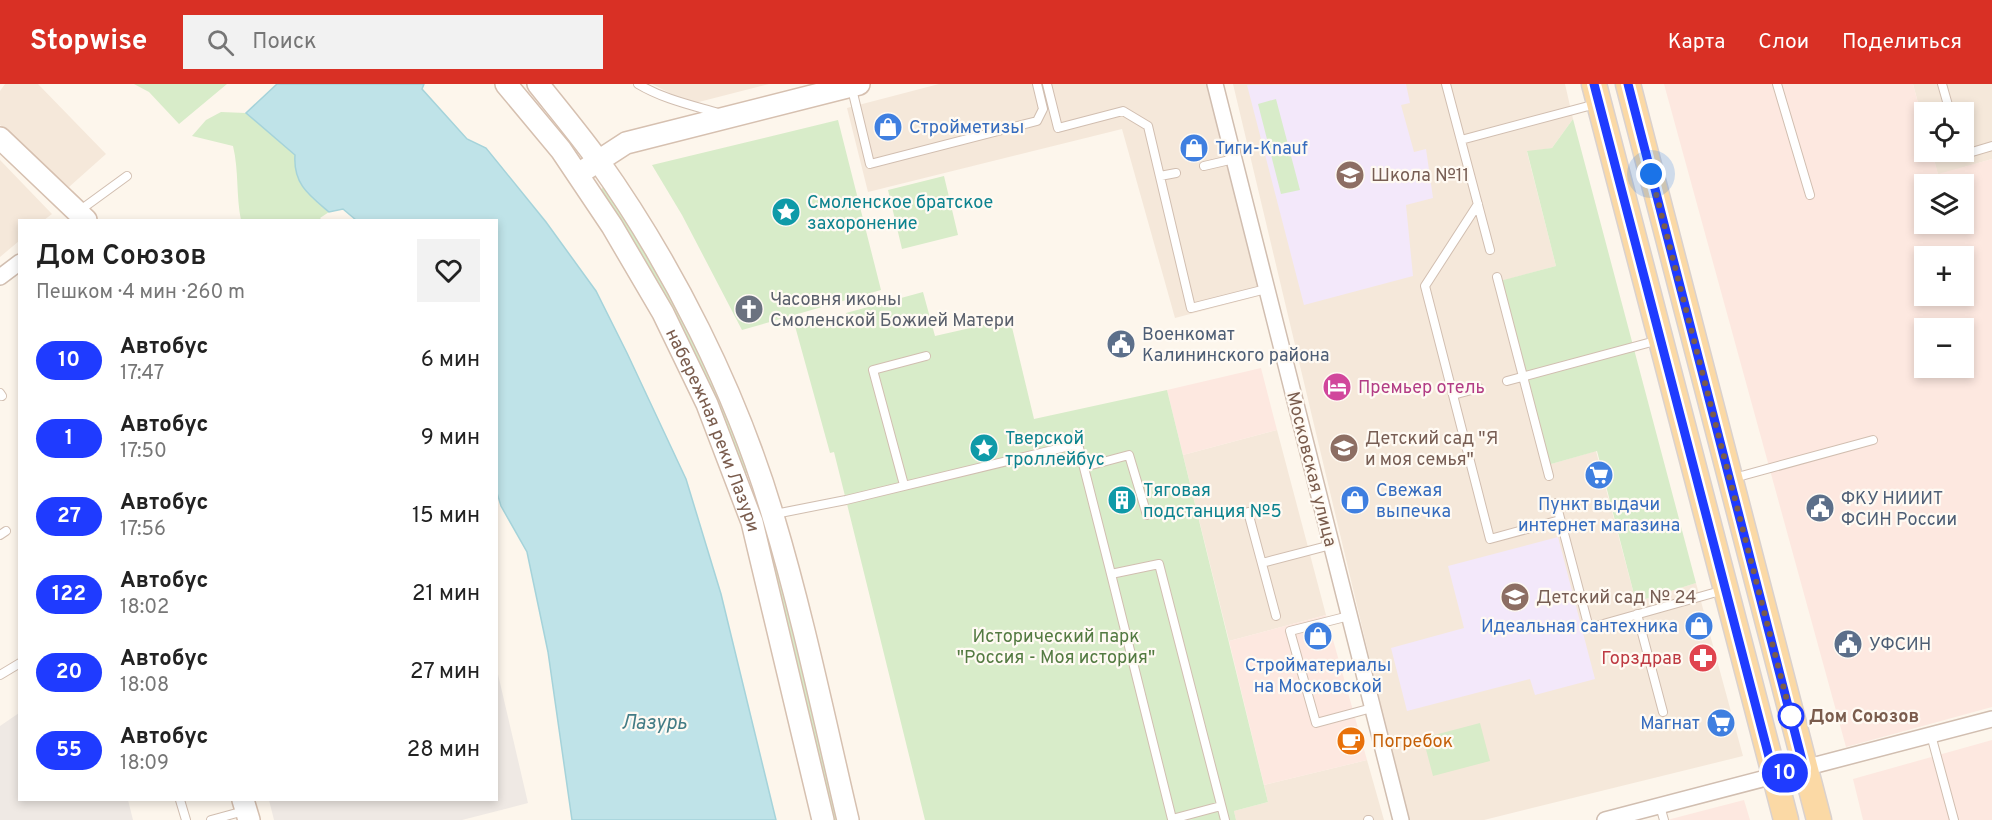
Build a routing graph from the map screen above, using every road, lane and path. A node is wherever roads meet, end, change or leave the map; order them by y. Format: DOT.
graph roads {
  1 [pos="506,84"];
  2 [pos="538,84"];
  3 [pos="638,84"];
  4 [pos="657,84"];
  5 [pos="1036,84"];
  6 [pos="1047,84"];
  7 [pos="1206,84"];
  8 [pos="1446,84"];
  9 [pos="1628,84"];
  10 [pos="1777,84"];
  11 [pos="1942,84"];
  12 [pos="855,85"];
  13 [pos="649,91"];
  14 [pos="1216,92"];
  15 [pos="1596,94"];
  16 [pos="1947,102"];
  17 [pos="731,116"];
  18 [pos="0,138"];
  19 [pos="1461,140"];
  20 [pos="1992,146"];
  21 [pos="1974,151"];
  22 [pos="1234,159"];
  23 [pos="598,160"];
  24 [pos="1204,166"];
  25 [pos="1176,172"];
  26 [pos="578,174"];
  27 [pos="127,176"];
  28 [pos="1160,176"];
  29 [pos="1809,195"];
  30 [pos="1478,204"];
  31 [pos="77,218"];
  32 [pos="1490,250"];
  33 [pos="18,264"];
  34 [pos="0,277"];
  35 [pos="1497,277"];
  36 [pos="1266,289"];
  37 [pos="1661,340"];
  38 [pos="926,356"];
  39 [pos="1523,376"];
  40 [pos="1506,381"];
  41 [pos="1479,388"];
  42 [pos="1453,395"];
  43 [pos="1873,440"];
  44 [pos="1084,467"];
  45 [pos="1549,476"];
  46 [pos="1730,480"];
  47 [pos="904,485"];
  48 [pos="1556,503"];
  49 [pos="1248,512"];
  50 [pos="773,515"];
  51 [pos="1147,515"];
  52 [pos="1560,520"];
  53 [pos="752,522"];
  54 [pos="1331,544"];
  55 [pos="1262,563"];
  56 [pos="1111,574"];
  57 [pos="1726,590"];
  58 [pos="1637,614"];
  59 [pos="1276,616"];
  60 [pos="1349,616"];
  61 [pos="18,664"];
  62 [pos="0,675"];
  63 [pos="1372,708"];
  64 [pos="1663,712"];
  65 [pos="1992,719"];
  66 [pos="1931,735"];
  67 [pos="1804,768"];
  68 [pos="1774,776"];
  69 [pos="180,801"];
  70 [pos="1221,806"];
  71 [pos="246,810"];
  72 [pos="1662,813"];
  73 [pos="186,820"];
  74 [pos="211,820"];
  75 [pos="823,820"];
  76 [pos="848,820"];
  77 [pos="1225,820"];
  78 [pos="1401,820"];
  79 [pos="1605,820"];
  80 [pos="1786,820"];
  81 [pos="1819,820"];
  82 [pos="1954,820"];
  1 -- 26 [label="main road, набережная реки Лазури"];
  2 -- 23 [label="main road, набережная реки Лазури"];
  3 -- 13 [label="lane"];
  4 -- 13 [label="lane"];
  5 -- 12 [label="lane"];
  6 -- 28 [label="lane"];
  7 -- 14 [label="lane"];
  8 -- 19 [label="lane"];
  9 -- 46 [label="main road"];
  10 -- 29 [label="lane"];
  11 -- 16 [label="lane"];
  12 -- 17 [label="main road"];
  13 -- 17 [label="lane"];
  14 -- 22 [label="street, Московская улица"];
  15 -- 19 [label="lane"];
  15 -- 37 [label="main road"];
  17 -- 23 [label="main road"];
  18 -- 31 [label="main road"];
  19 -- 30 [label="lane"];
  20 -- 21 [label="lane"];
  22 -- 24 [label="lane"];
  22 -- 36 [label="street, Московская улица"];
  23 -- 26 [label="main road"];
  23 -- 50 [label="main road, набережная реки Лазури"];
  25 -- 28 [label="lane"];
  26 -- 53 [label="main road, набережная реки Лазури"];
  27 -- 31 [label="lane"];
  28 -- 36 [label="lane"];
  30 -- 32 [label="lane"];
  30 -- 42 [label="lane"];
  33 -- 34 [label="street"];
  35 -- 39 [label="lane"];
  36 -- 54 [label="street, Московская улица"];
  37 -- 39 [label="lane"];
  37 -- 57 [label="main road"];
  38 -- 47 [label="lane"];
  39 -- 40 [label="lane"];
  39 -- 45 [label="lane"];
  41 -- 42 [label="lane"];
  42 -- 52 [label="lane"];
  43 -- 46 [label="lane"];
  44 -- 47 [label="lane"];
  44 -- 51 [label="lane"];
  44 -- 56 [label="lane"];
  46 -- 67 [label="main road"];
  47 -- 50 [label="lane"];
  48 -- 52 [label="lane"];
  49 -- 55 [label="lane"];
  50 -- 53 [label="lane"];
  50 -- 76 [label="main road, набережная реки Лазури"];
  52 -- 58 [label="lane"];
  53 -- 75 [label="main road, набережная реки Лазури"];
  54 -- 55 [label="lane"];
  54 -- 60 [label="street, Московская улица"];
  55 -- 59 [label="lane"];
  56 -- 70 [label="lane"];
  56 -- 70 [label="lane"];
  57 -- 58 [label="lane"];
  57 -- 68 [label="main road"];
  58 -- 64 [label="lane"];
  60 -- 63 [label="street, Московская улица"];
  60 -- 63 [label="lane"];
  61 -- 62 [label="lane"];
  63 -- 78 [label="street, Московская улица"];
  65 -- 66 [label="street"];
  66 -- 67 [label="street"];
  66 -- 82 [label="lane"];
  67 -- 68 [label="street"];
  67 -- 81 [label="main road"];
  68 -- 72 [label="street"];
  68 -- 80 [label="main road"];
  69 -- 73 [label="lane"];
  70 -- 77 [label="lane"];
  71 -- 74 [label="lane"];
  72 -- 79 [label="street"];
}
